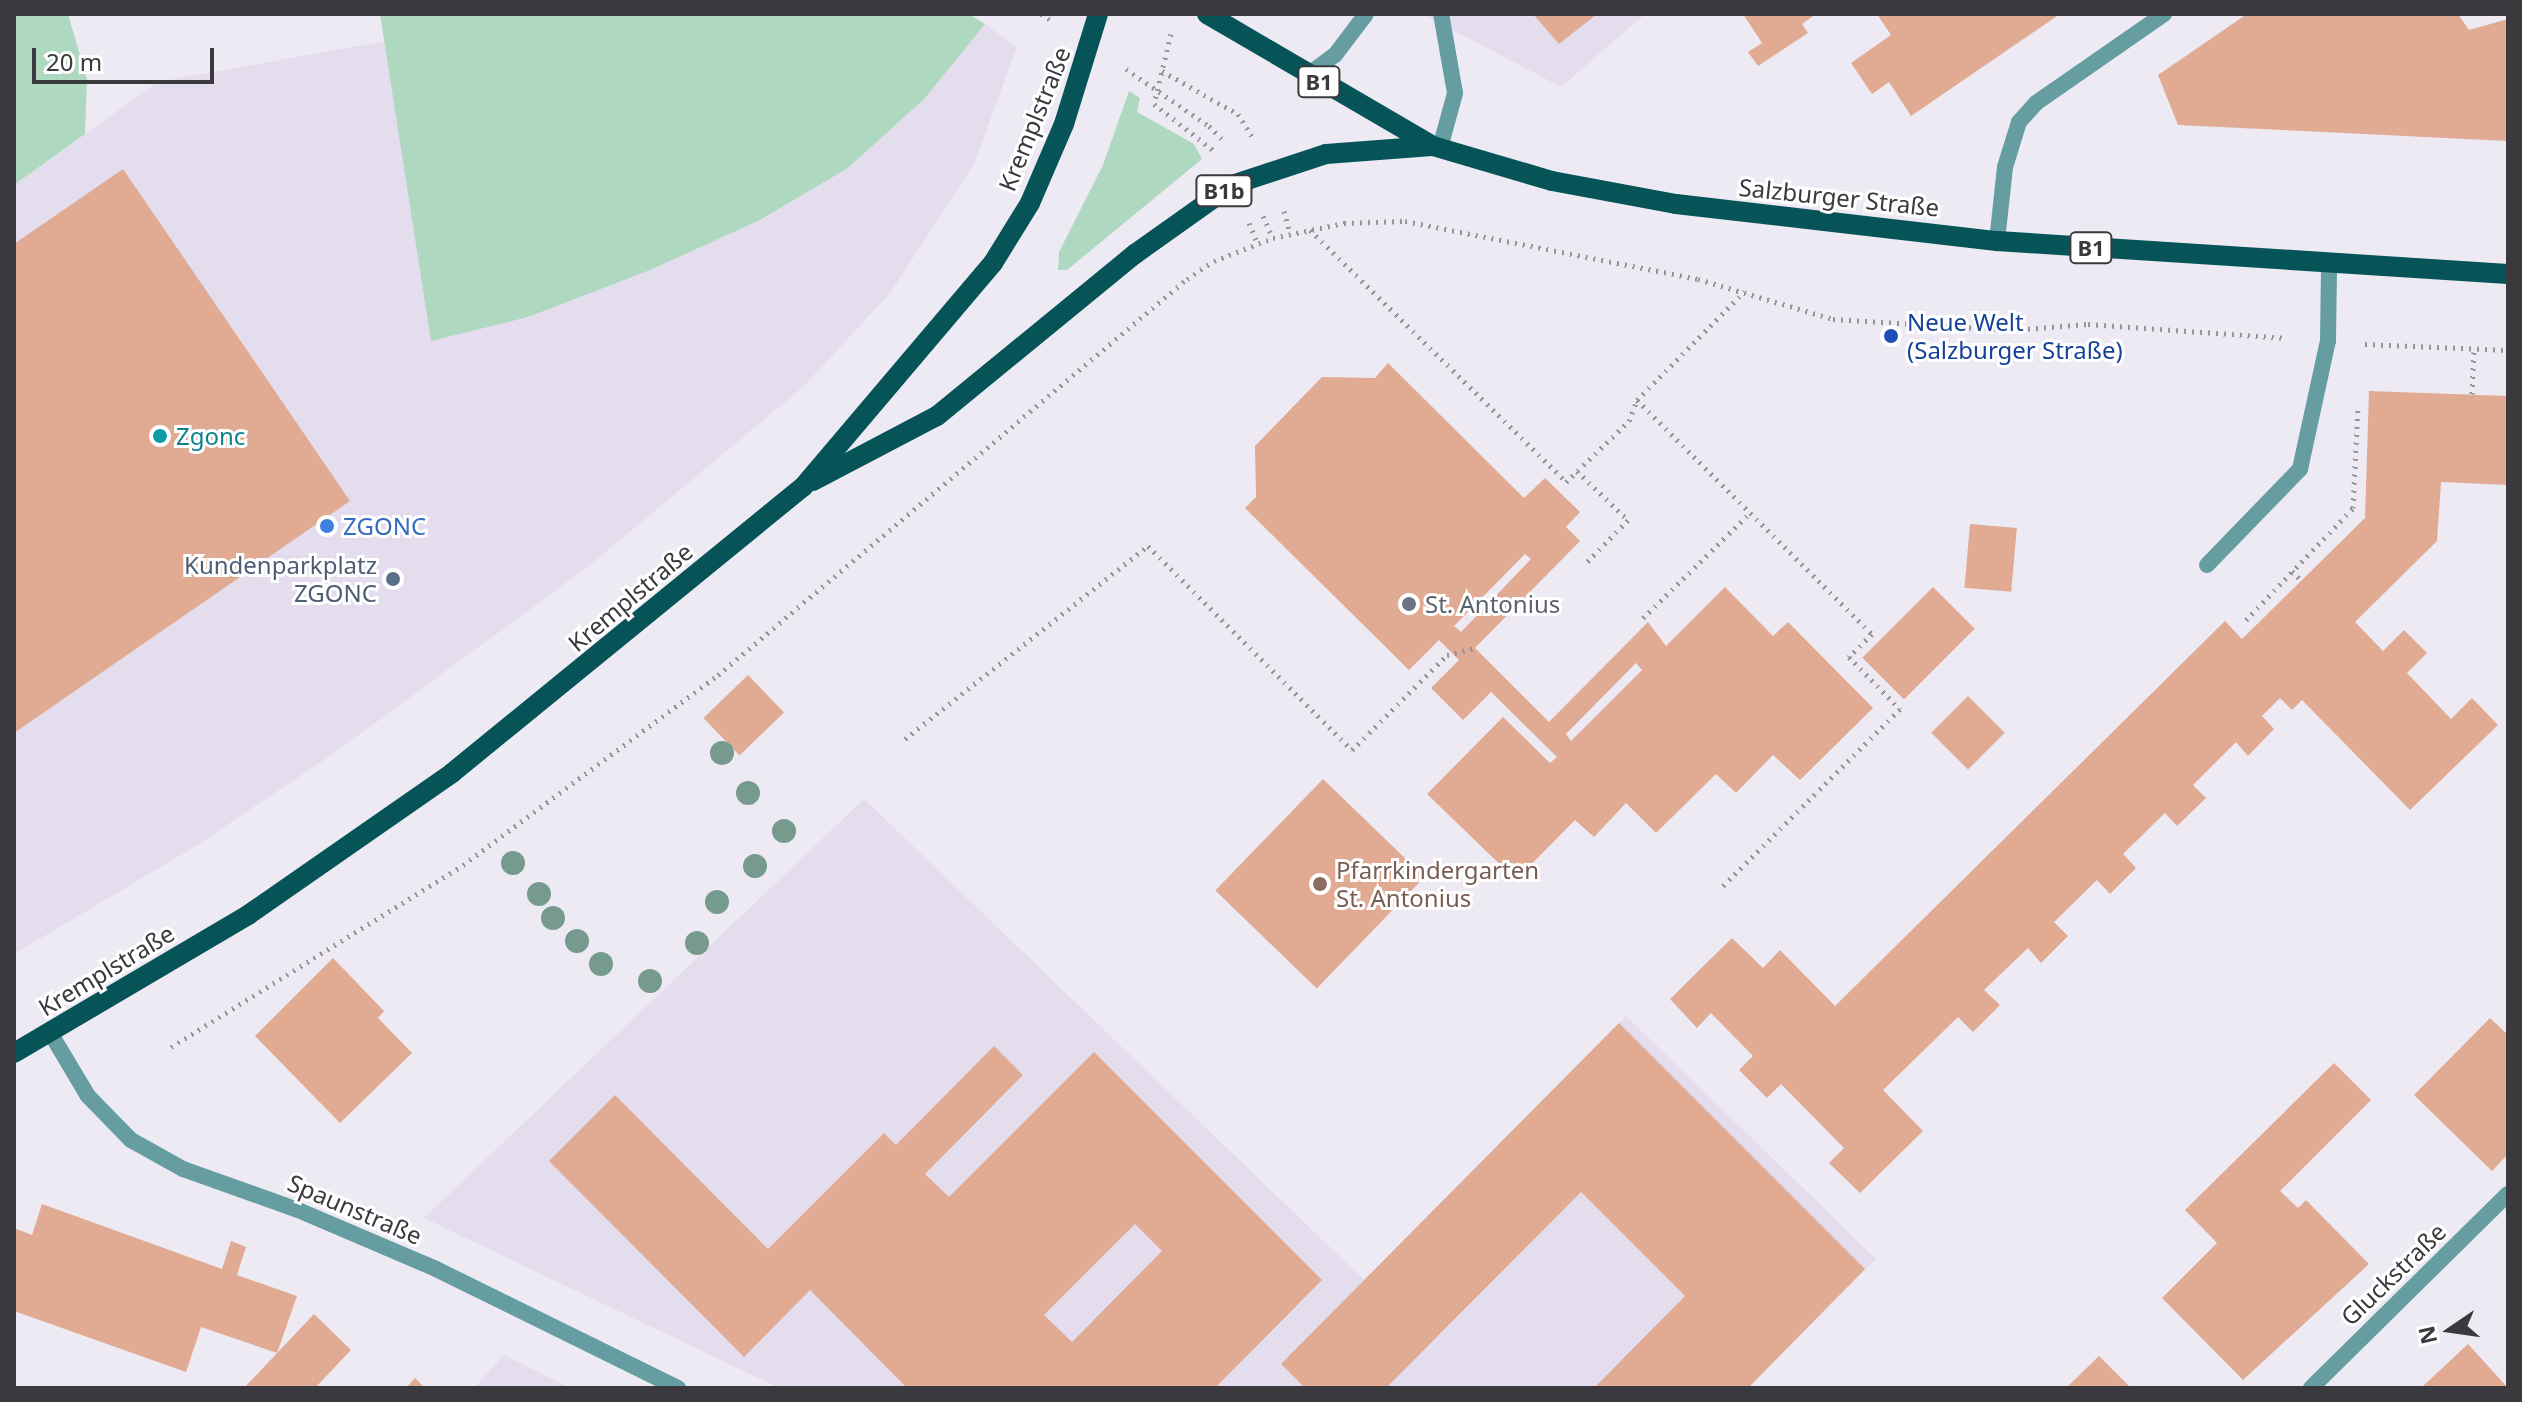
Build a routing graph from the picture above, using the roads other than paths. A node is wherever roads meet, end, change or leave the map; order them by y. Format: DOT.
graph roads {
  1 [pos="1098,14"];
  2 [pos="1207,14"];
  3 [pos="1366,14"];
  4 [pos="1441,14"];
  5 [pos="2164,14"];
  6 [pos="1308,75"];
  7 [pos="1436,147"];
  8 [pos="1997,241"];
  9 [pos="2329,265"];
  10 [pos="2508,274"];
  11 [pos="803,487"];
  12 [pos="2207,565"];
  13 [pos="51,1034"];
  14 [pos="14,1053"];
  15 [pos="2508,1194"];
  16 [pos="678,1388"];
  17 [pos="2311,1388"];
  1 -- 11 [label="main road, Kremplstraße"];
  2 -- 6 [label="main road, Salzburger Straße / B1"];
  3 -- 6 [label="street"];
  4 -- 7 [label="street"];
  5 -- 8 [label="street"];
  6 -- 7 [label="main road, Salzburger Straße / B1"];
  7 -- 8 [label="main road, Salzburger Straße / B1"];
  7 -- 11 [label="main road, B1b"];
  8 -- 9 [label="main road, Salzburger Straße / B1"];
  9 -- 10 [label="main road, Salzburger Straße / B1"];
  9 -- 12 [label="street"];
  11 -- 13 [label="main road, Kremplstraße"];
  13 -- 14 [label="main road, Kremplstraße"];
  13 -- 16 [label="street, Spaunstraße"];
  15 -- 17 [label="street, Gluckstraße"];
}
